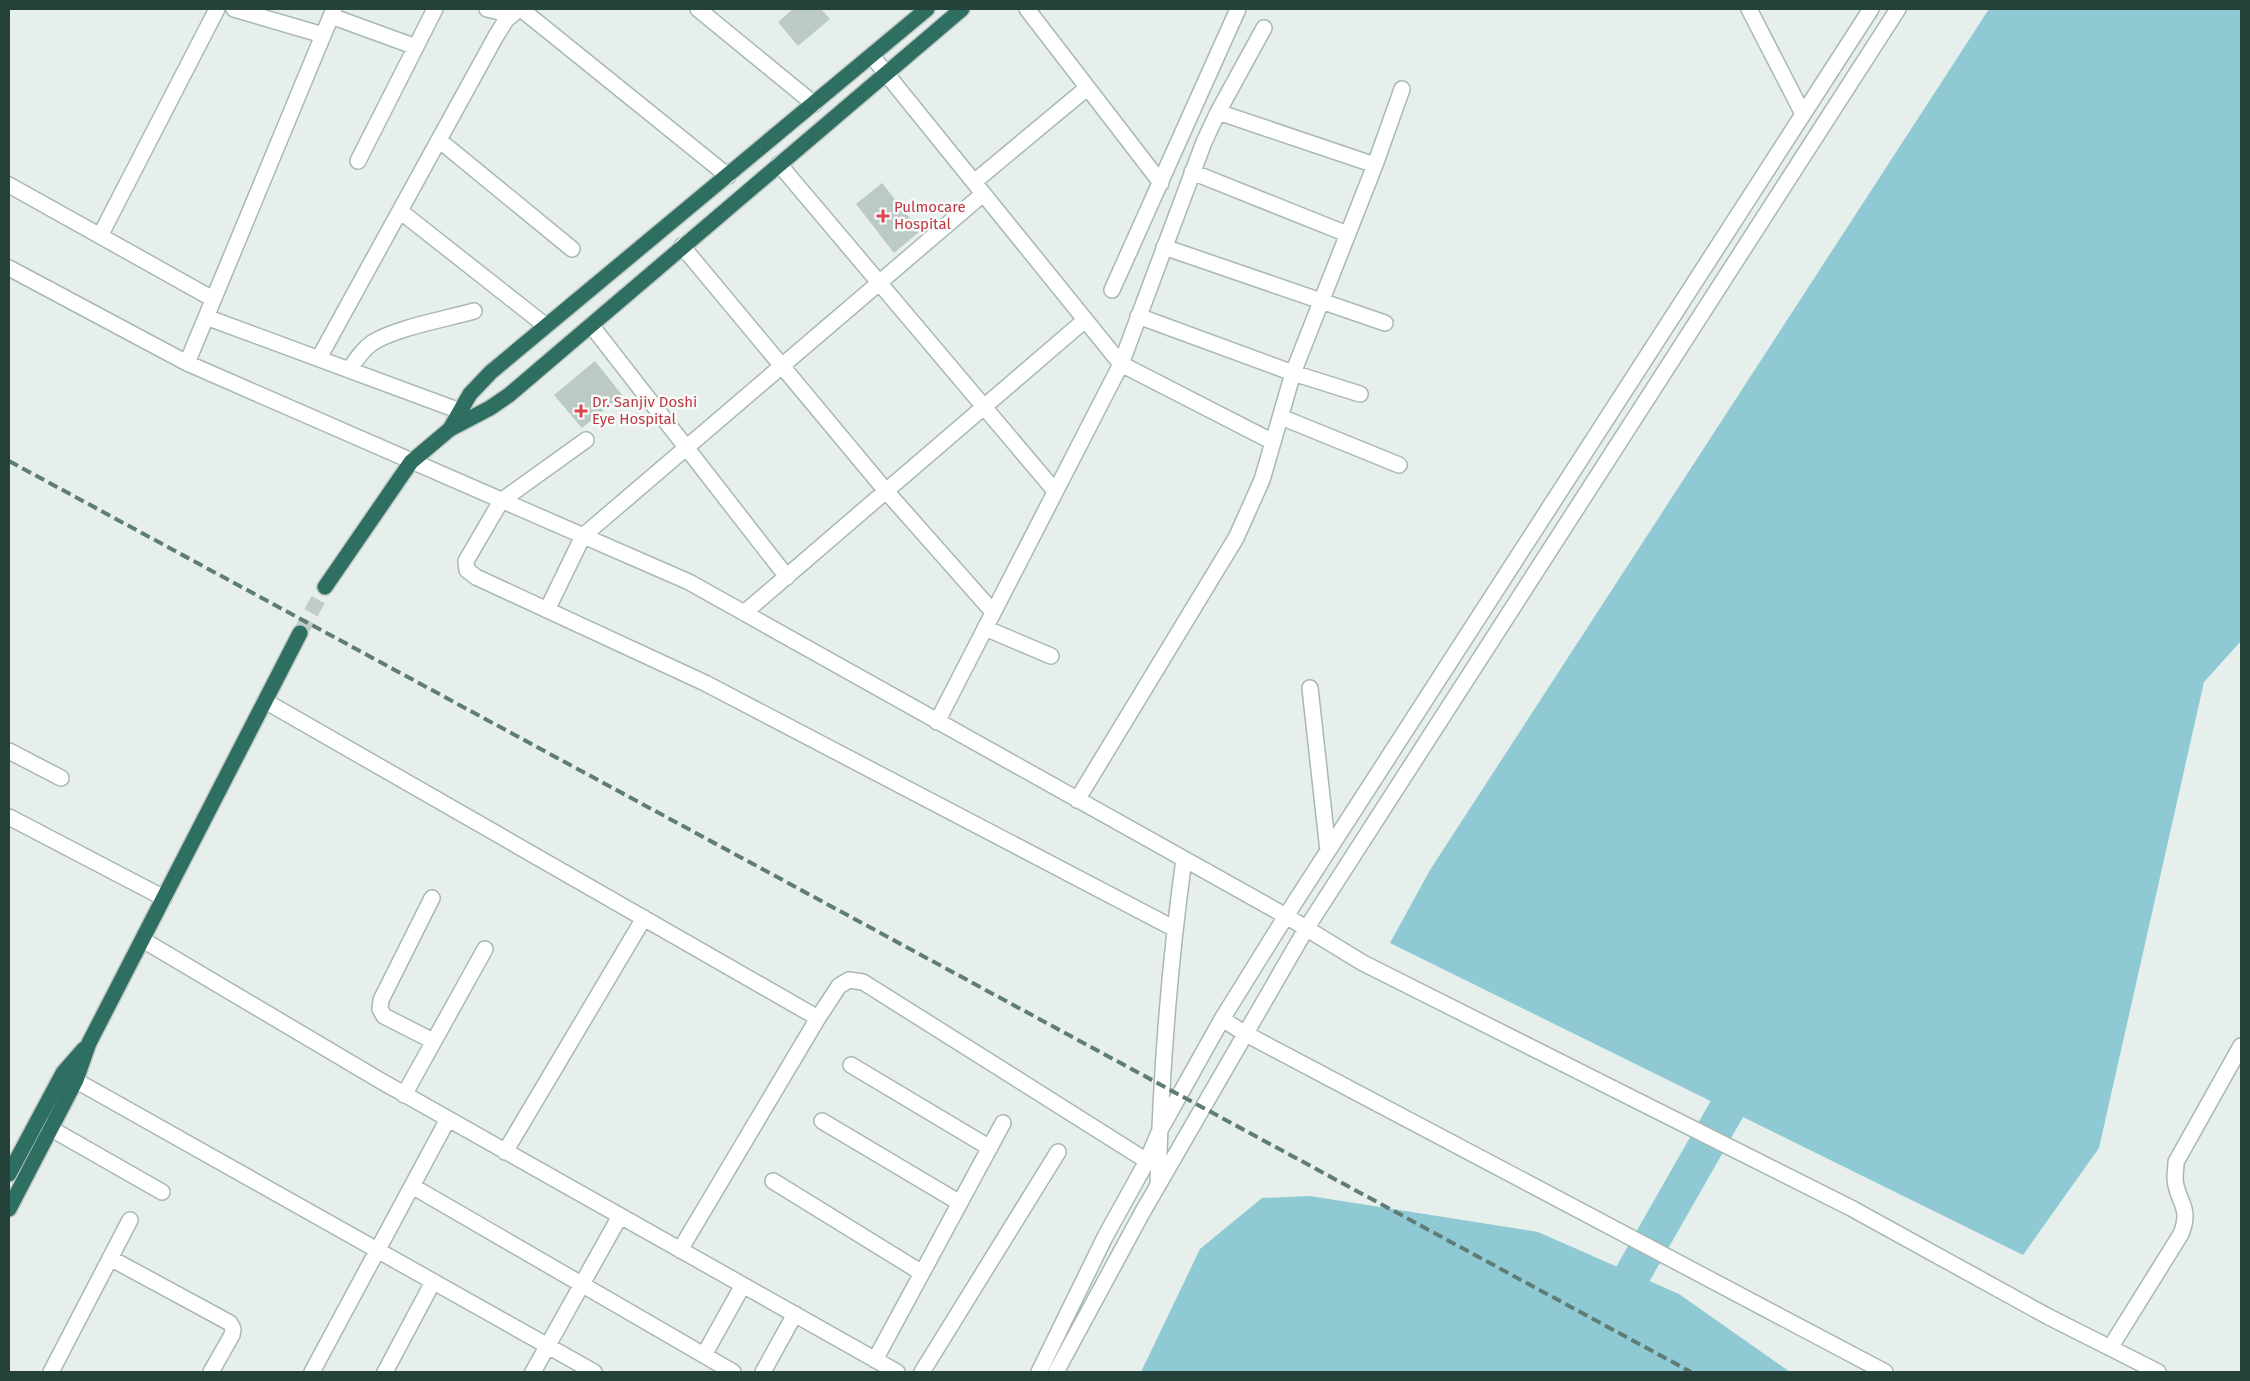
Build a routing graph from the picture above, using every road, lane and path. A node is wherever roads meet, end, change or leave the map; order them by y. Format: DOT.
graph roads {
  1 [pos="217,9"];
  2 [pos="234,9"];
  3 [pos="435,9"];
  4 [pos="487,9"];
  5 [pos="698,9"];
  6 [pos="928,9"];
  7 [pos="962,9"];
  8 [pos="1026,9"];
  9 [pos="1238,9"];
  10 [pos="1749,9"];
  11 [pos="1871,9"];
  12 [pos="1898,9"];
  13 [pos="517,11"];
  14 [pos="332,12"];
  15 [pos="1264,28"];
  16 [pos="323,35"];
  17 [pos="416,47"];
  18 [pos="872,56"];
  19 [pos="886,73"];
  20 [pos="1087,88"];
  21 [pos="1402,89"];
  22 [pos="814,104"];
  23 [pos="1218,112"];
  24 [pos="1803,114"];
  25 [pos="439,140"];
  26 [pos="358,161"];
  27 [pos="779,164"];
  28 [pos="1375,165"];
  29 [pos="1192,172"];
  30 [pos="728,176"];
  31 [pos="1161,184"];
  32 [pos="9,185"];
  33 [pos="979,188"];
  34 [pos="400,211"];
  35 [pos="1346,234"];
  36 [pos="100,236"];
  37 [pos="682,246"];
  38 [pos="1164,247"];
  39 [pos="572,249"];
  40 [pos="9,268"];
  41 [pos="879,283"];
  42 [pos="1112,290"];
  43 [pos="213,299"];
  44 [pos="1320,302"];
  45 [pos="474,311"];
  46 [pos="206,316"];
  47 [pos="1138,316"];
  48 [pos="1085,320"];
  49 [pos="1385,323"];
  50 [pos="591,325"];
  51 [pos="546,326"];
  52 [pos="319,358"];
  53 [pos="187,362"];
  54 [pos="1121,364"];
  55 [pos="782,366"];
  56 [pos="349,370"];
  57 [pos="1293,373"];
  58 [pos="1360,394"];
  59 [pos="984,407"];
  60 [pos="460,411"];
  61 [pos="1281,417"];
  62 [pos="450,429"];
  63 [pos="586,440"];
  64 [pos="1273,442"];
  65 [pos="686,448"];
  66 [pos="411,462"];
  67 [pos="1399,465"];
  68 [pos="886,491"];
  69 [pos="1055,491"];
  70 [pos="501,501"];
  71 [pos="1546,514"];
  72 [pos="1566,526"];
  73 [pos="583,536"];
  74 [pos="787,577"];
  75 [pos="325,587"];
  76 [pos="547,610"];
  77 [pos="993,612"];
  78 [pos="744,613"];
  79 [pos="985,628"];
  80 [pos="300,633"];
  81 [pos="1051,656"];
  82 [pos="1310,688"];
  83 [pos="265,701"];
  84 [pos="937,722"];
  85 [pos="9,750"];
  86 [pos="61,778"];
  87 [pos="1077,800"];
  88 [pos="9,816"];
  89 [pos="1328,850"];
  90 [pos="1184,859"];
  91 [pos="164,898"];
  92 [pos="432,898"];
  93 [pos="1286,916"];
  94 [pos="644,918"];
  95 [pos="1175,929"];
  96 [pos="1306,929"];
  97 [pos="143,940"];
  98 [pos="485,949"];
  99 [pos="818,1018"];
  100 [pos="1222,1019"];
  101 [pos="1246,1034"];
  102 [pos="433,1041"];
  103 [pos="2241,1046"];
  104 [pos="851,1065"];
  105 [pos="69,1077"];
  106 [pos="404,1095"];
  107 [pos="448,1119"];
  108 [pos="822,1121"];
  109 [pos="1003,1123"];
  110 [pos="44,1125"];
  111 [pos="1160,1130"];
  112 [pos="990,1148"];
  113 [pos="505,1152"];
  114 [pos="1058,1152"];
  115 [pos="1147,1161"];
  116 [pos="9,1174"];
  117 [pos="773,1181"];
  118 [pos="1158,1184"];
  119 [pos="412,1186"];
  120 [pos="162,1192"];
  121 [pos="960,1204"];
  122 [pos="9,1209"];
  123 [pos="620,1216"];
  124 [pos="130,1220"];
  125 [pos="377,1250"];
  126 [pos="680,1250"];
  127 [pos="110,1258"];
  128 [pos="922,1273"];
  129 [pos="433,1282"];
  130 [pos="742,1285"];
  131 [pos="582,1286"];
  132 [pos="794,1314"];
  133 [pos="548,1346"];
  134 [pos="2110,1348"];
  135 [pos="704,1355"];
  136 [pos="1858,1357"];
  137 [pos="875,1360"];
  138 [pos="52,1372"];
  139 [pos="211,1372"];
  140 [pos="312,1372"];
  141 [pos="385,1372"];
  142 [pos="534,1372"];
  143 [pos="594,1372"];
  144 [pos="734,1372"];
  145 [pos="763,1372"];
  146 [pos="897,1372"];
  147 [pos="922,1372"];
  148 [pos="1039,1372"];
  149 [pos="1056,1372"];
  150 [pos="1854,1372"];
  151 [pos="1885,1372"];
  152 [pos="2158,1372"];
  1 -- 36 [label="street"];
  2 -- 16 [label="street"];
  3 -- 17 [label="street"];
  4 -- 13 [label="street"];
  5 -- 22 [label="street"];
  6 -- 18 [label="highway"];
  7 -- 19 [label="highway"];
  8 -- 20 [label="street"];
  9 -- 31 [label="street"];
  10 -- 24 [label="street"];
  11 -- 24 [label="street"];
  12 -- 72 [label="street"];
  13 -- 25 [label="street"];
  13 -- 30 [label="street"];
  14 -- 16 [label="street"];
  14 -- 17 [label="street"];
  15 -- 23 [label="street"];
  16 -- 43 [label="street"];
  17 -- 26 [label="street"];
  18 -- 19 [label="street"];
  18 -- 22 [label="highway"];
  19 -- 27 [label="highway"];
  19 -- 33 [label="street"];
  20 -- 31 [label="street"];
  20 -- 33 [label="street"];
  21 -- 28 [label="street"];
  22 -- 30 [label="highway"];
  23 -- 28 [label="street"];
  23 -- 29 [label="street"];
  24 -- 71 [label="street"];
  25 -- 34 [label="street"];
  25 -- 39 [label="street"];
  27 -- 37 [label="highway"];
  27 -- 41 [label="street"];
  28 -- 35 [label="street"];
  29 -- 35 [label="street"];
  29 -- 38 [label="street"];
  30 -- 51 [label="highway"];
  31 -- 42 [label="street"];
  32 -- 36 [label="street"];
  33 -- 41 [label="street"];
  33 -- 48 [label="street"];
  34 -- 51 [label="street"];
  34 -- 52 [label="street"];
  35 -- 44 [label="street"];
  36 -- 43 [label="street"];
  37 -- 50 [label="highway"];
  37 -- 55 [label="street"];
  38 -- 44 [label="street"];
  38 -- 47 [label="street"];
  40 -- 53 [label="street"];
  41 -- 55 [label="street"];
  41 -- 59 [label="street"];
  43 -- 46 [label="street"];
  44 -- 49 [label="street"];
  44 -- 57 [label="street"];
  45 -- 56 [label="street"];
  46 -- 52 [label="street"];
  46 -- 53 [label="street"];
  47 -- 54 [label="street"];
  47 -- 57 [label="street"];
  48 -- 54 [label="street"];
  48 -- 59 [label="street"];
  50 -- 62 [label="highway"];
  50 -- 65 [label="street"];
  51 -- 60 [label="highway"];
  52 -- 56 [label="street"];
  53 -- 66 [label="street"];
  54 -- 64 [label="street"];
  54 -- 69 [label="street"];
  55 -- 65 [label="street"];
  55 -- 68 [label="street"];
  56 -- 60 [label="street"];
  57 -- 58 [label="street"];
  57 -- 61 [label="street"];
  59 -- 68 [label="street"];
  59 -- 69 [label="street"];
  60 -- 62 [label="highway"];
  61 -- 64 [label="street"];
  61 -- 67 [label="street"];
  62 -- 66 [label="highway"];
  63 -- 70 [label="street"];
  64 -- 87 [label="street"];
  65 -- 73 [label="street"];
  65 -- 74 [label="street"];
  66 -- 70 [label="street"];
  66 -- 75 [label="highway"];
  68 -- 74 [label="street"];
  68 -- 77 [label="street"];
  69 -- 77 [label="street"];
  70 -- 73 [label="street"];
  70 -- 76 [label="street"];
  71 -- 72 [label="street"];
  71 -- 89 [label="street"];
  72 -- 96 [label="street"];
  73 -- 76 [label="street"];
  73 -- 78 [label="street"];
  74 -- 78 [label="street"];
  76 -- 95 [label="street"];
  77 -- 79 [label="street"];
  78 -- 84 [label="street"];
  79 -- 81 [label="street"];
  79 -- 84 [label="street"];
  80 -- 83 [label="highway"];
  82 -- 89 [label="street"];
  83 -- 91 [label="highway"];
  83 -- 94 [label="street"];
  84 -- 87 [label="street"];
  85 -- 86 [label="street"];
  87 -- 90 [label="street"];
  88 -- 91 [label="street"];
  89 -- 93 [label="street"];
  90 -- 93 [label="street"];
  90 -- 95 [label="street"];
  91 -- 97 [label="highway"];
  92 -- 102 [label="street"];
  93 -- 96 [label="street"];
  93 -- 100 [label="street"];
  94 -- 99 [label="street"];
  94 -- 113 [label="street"];
  95 -- 111 [label="street"];
  96 -- 101 [label="street"];
  96 -- 134 [label="street"];
  97 -- 105 [label="highway"];
  97 -- 106 [label="street"];
  98 -- 102 [label="street"];
  99 -- 115 [label="street"];
  99 -- 126 [label="street"];
  100 -- 101 [label="street"];
  100 -- 111 [label="street"];
  101 -- 118 [label="street"];
  101 -- 136 [label="street"];
  102 -- 106 [label="street"];
  103 -- 134 [label="street"];
  104 -- 112 [label="street"];
  105 -- 110 [label="highway"];
  105 -- 125 [label="street"];
  106 -- 107 [label="street"];
  107 -- 113 [label="street"];
  107 -- 119 [label="street"];
  108 -- 121 [label="street"];
  109 -- 112 [label="street"];
  110 -- 116 [label="highway"];
  110 -- 120 [label="street"];
  110 -- 122 [label="highway"];
  111 -- 115 [label="street"];
  111 -- 118 [label="street"];
  112 -- 121 [label="street"];
  113 -- 123 [label="street"];
  114 -- 147 [label="street"];
  115 -- 148 [label="street"];
  117 -- 128 [label="street"];
  118 -- 149 [label="street"];
  119 -- 125 [label="street"];
  119 -- 131 [label="street"];
  121 -- 128 [label="street"];
  123 -- 126 [label="street"];
  123 -- 131 [label="street"];
  124 -- 127 [label="street"];
  125 -- 129 [label="street"];
  125 -- 140 [label="street"];
  126 -- 130 [label="street"];
  127 -- 138 [label="street"];
  127 -- 139 [label="street"];
  128 -- 137 [label="street"];
  129 -- 133 [label="street"];
  129 -- 141 [label="street"];
  130 -- 132 [label="street"];
  130 -- 135 [label="street"];
  131 -- 133 [label="street"];
  131 -- 135 [label="street"];
  132 -- 137 [label="street"];
  132 -- 145 [label="street"];
  133 -- 142 [label="street"];
  133 -- 143 [label="street"];
  134 -- 152 [label="street"];
  135 -- 144 [label="street"];
  136 -- 150 [label="street"];
  136 -- 151 [label="street"];
  137 -- 146 [label="street"];
}
